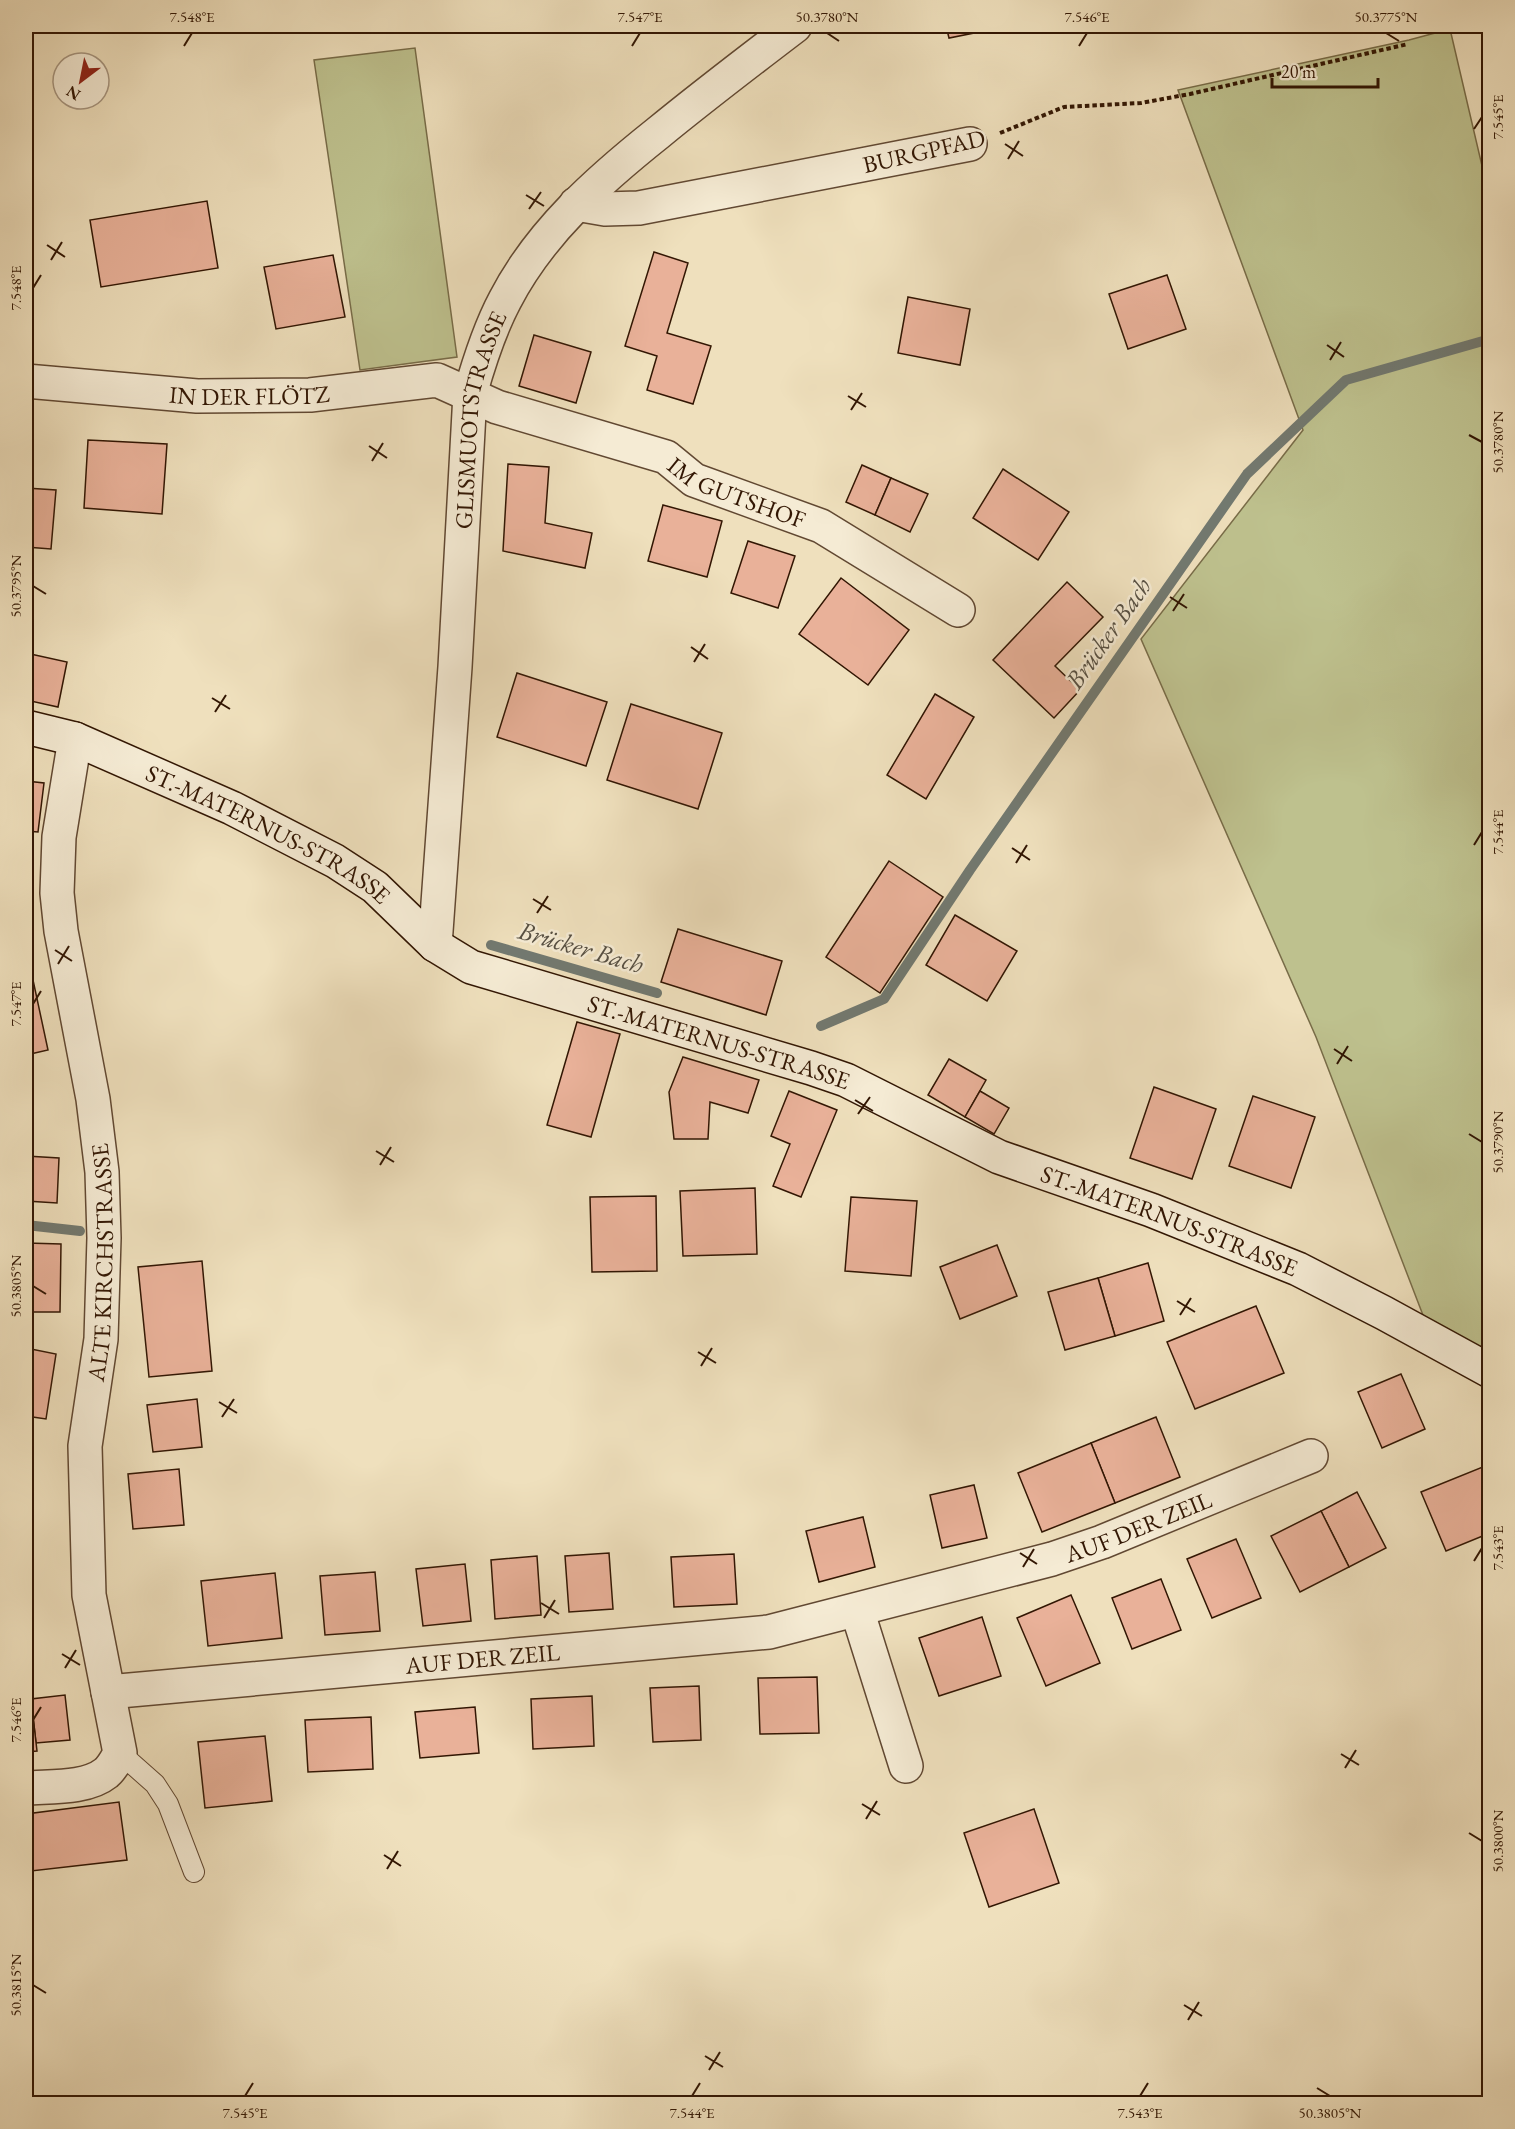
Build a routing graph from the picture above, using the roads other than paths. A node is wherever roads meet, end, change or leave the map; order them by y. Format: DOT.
graph roads {
  1 [pos="795,26"];
  2 [pos="970,144"];
  3 [pos="576,204"];
  4 [pos="26,381"];
  5 [pos="470,394"];
  6 [pos="958,610"];
  7 [pos="26,727"];
  8 [pos="75,739"];
  9 [pos="435,945"];
  10 [pos="1490,1371"];
  11 [pos="1311,1456"];
  12 [pos="857,1611"];
  13 [pos="108,1692"];
  14 [pos="120,1753"];
  15 [pos="906,1766"];
  16 [pos="26,1788"];
  17 [pos="194,1872"];
  1 -- 3 [label="street, GLISMUOTSTRASSE"];
  2 -- 3 [label="street, BURGPFAD"];
  3 -- 5 [label="street, GLISMUOTSTRASSE"];
  4 -- 5 [label="street, IN DER FLÖTZ"];
  5 -- 6 [label="street, IM GUTSHOF"];
  5 -- 9 [label="street, GLISMUOTSTRASSE"];
  7 -- 8 [label="street, ST.-MATERNUS-STRASSE"];
  8 -- 9 [label="street, ST.-MATERNUS-STRASSE"];
  8 -- 13 [label="street, ALTE KIRCHSTRASSE"];
  9 -- 10 [label="street, ST.-MATERNUS-STRASSE"];
  11 -- 12 [label="street, AUF DER ZEIL"];
  12 -- 13 [label="street, AUF DER ZEIL"];
  12 -- 15 [label="street"];
  13 -- 14 [label="street, ALTE KIRCHSTRASSE"];
  14 -- 16 [label="street"];
  14 -- 17 [label="lane"];
}
